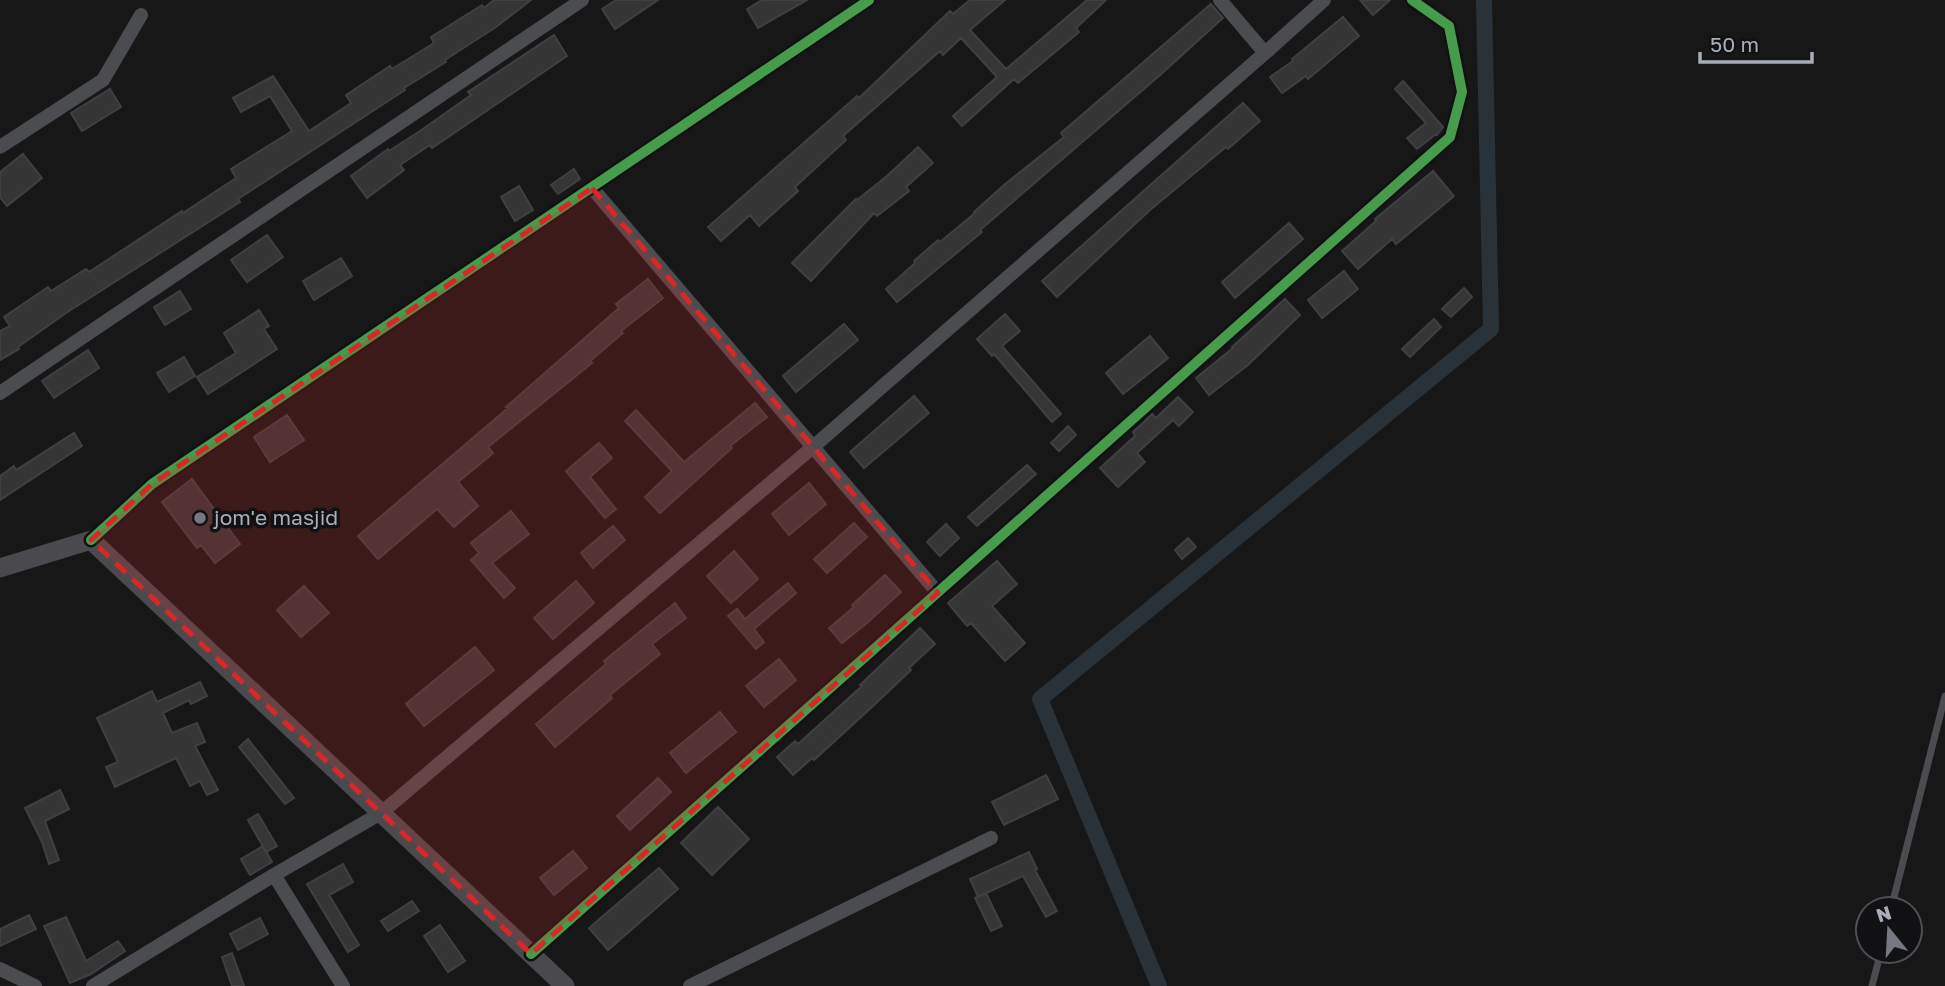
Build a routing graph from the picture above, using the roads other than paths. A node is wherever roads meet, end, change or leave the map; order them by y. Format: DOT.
graph roads {
  1 [pos="582,0"];
  2 [pos="869,0"];
  3 [pos="1220,0"];
  4 [pos="1324,0"];
  5 [pos="1412,0"];
  6 [pos="141,15"];
  7 [pos="1265,52"];
  8 [pos="0,147"];
  9 [pos="592,188"];
  10 [pos="0,393"];
  11 [pos="813,447"];
  12 [pos="92,540"];
  13 [pos="0,568"];
  14 [pos="937,593"];
  15 [pos="1945,696"];
  16 [pos="381,813"];
  17 [pos="991,838"];
  18 [pos="274,875"];
  19 [pos="1895,895"];
  20 [pos="531,954"];
  21 [pos="1877,965"];
  22 [pos="0,970"];
  23 [pos="35,986"];
  24 [pos="93,986"];
  25 [pos="343,986"];
  26 [pos="565,986"];
  27 [pos="690,986"];
  28 [pos="1872,986"];
  1 -- 10 [label="street"];
  2 -- 9 [label="street"];
  3 -- 7 [label="street"];
  4 -- 7 [label="street"];
  5 -- 14 [label="street"];
  6 -- 8 [label="street"];
  7 -- 11 [label="street"];
  9 -- 11 [label="street"];
  9 -- 12 [label="street"];
  11 -- 14 [label="street"];
  11 -- 16 [label="street"];
  12 -- 13 [label="street"];
  12 -- 16 [label="street"];
  14 -- 20 [label="street"];
  15 -- 19 [label="lane"];
  16 -- 18 [label="street"];
  16 -- 20 [label="street"];
  17 -- 27 [label="street"];
  18 -- 24 [label="street"];
  18 -- 25 [label="street"];
  20 -- 26 [label="street"];
  21 -- 28 [label="lane"];
  22 -- 23 [label="street"];
}
